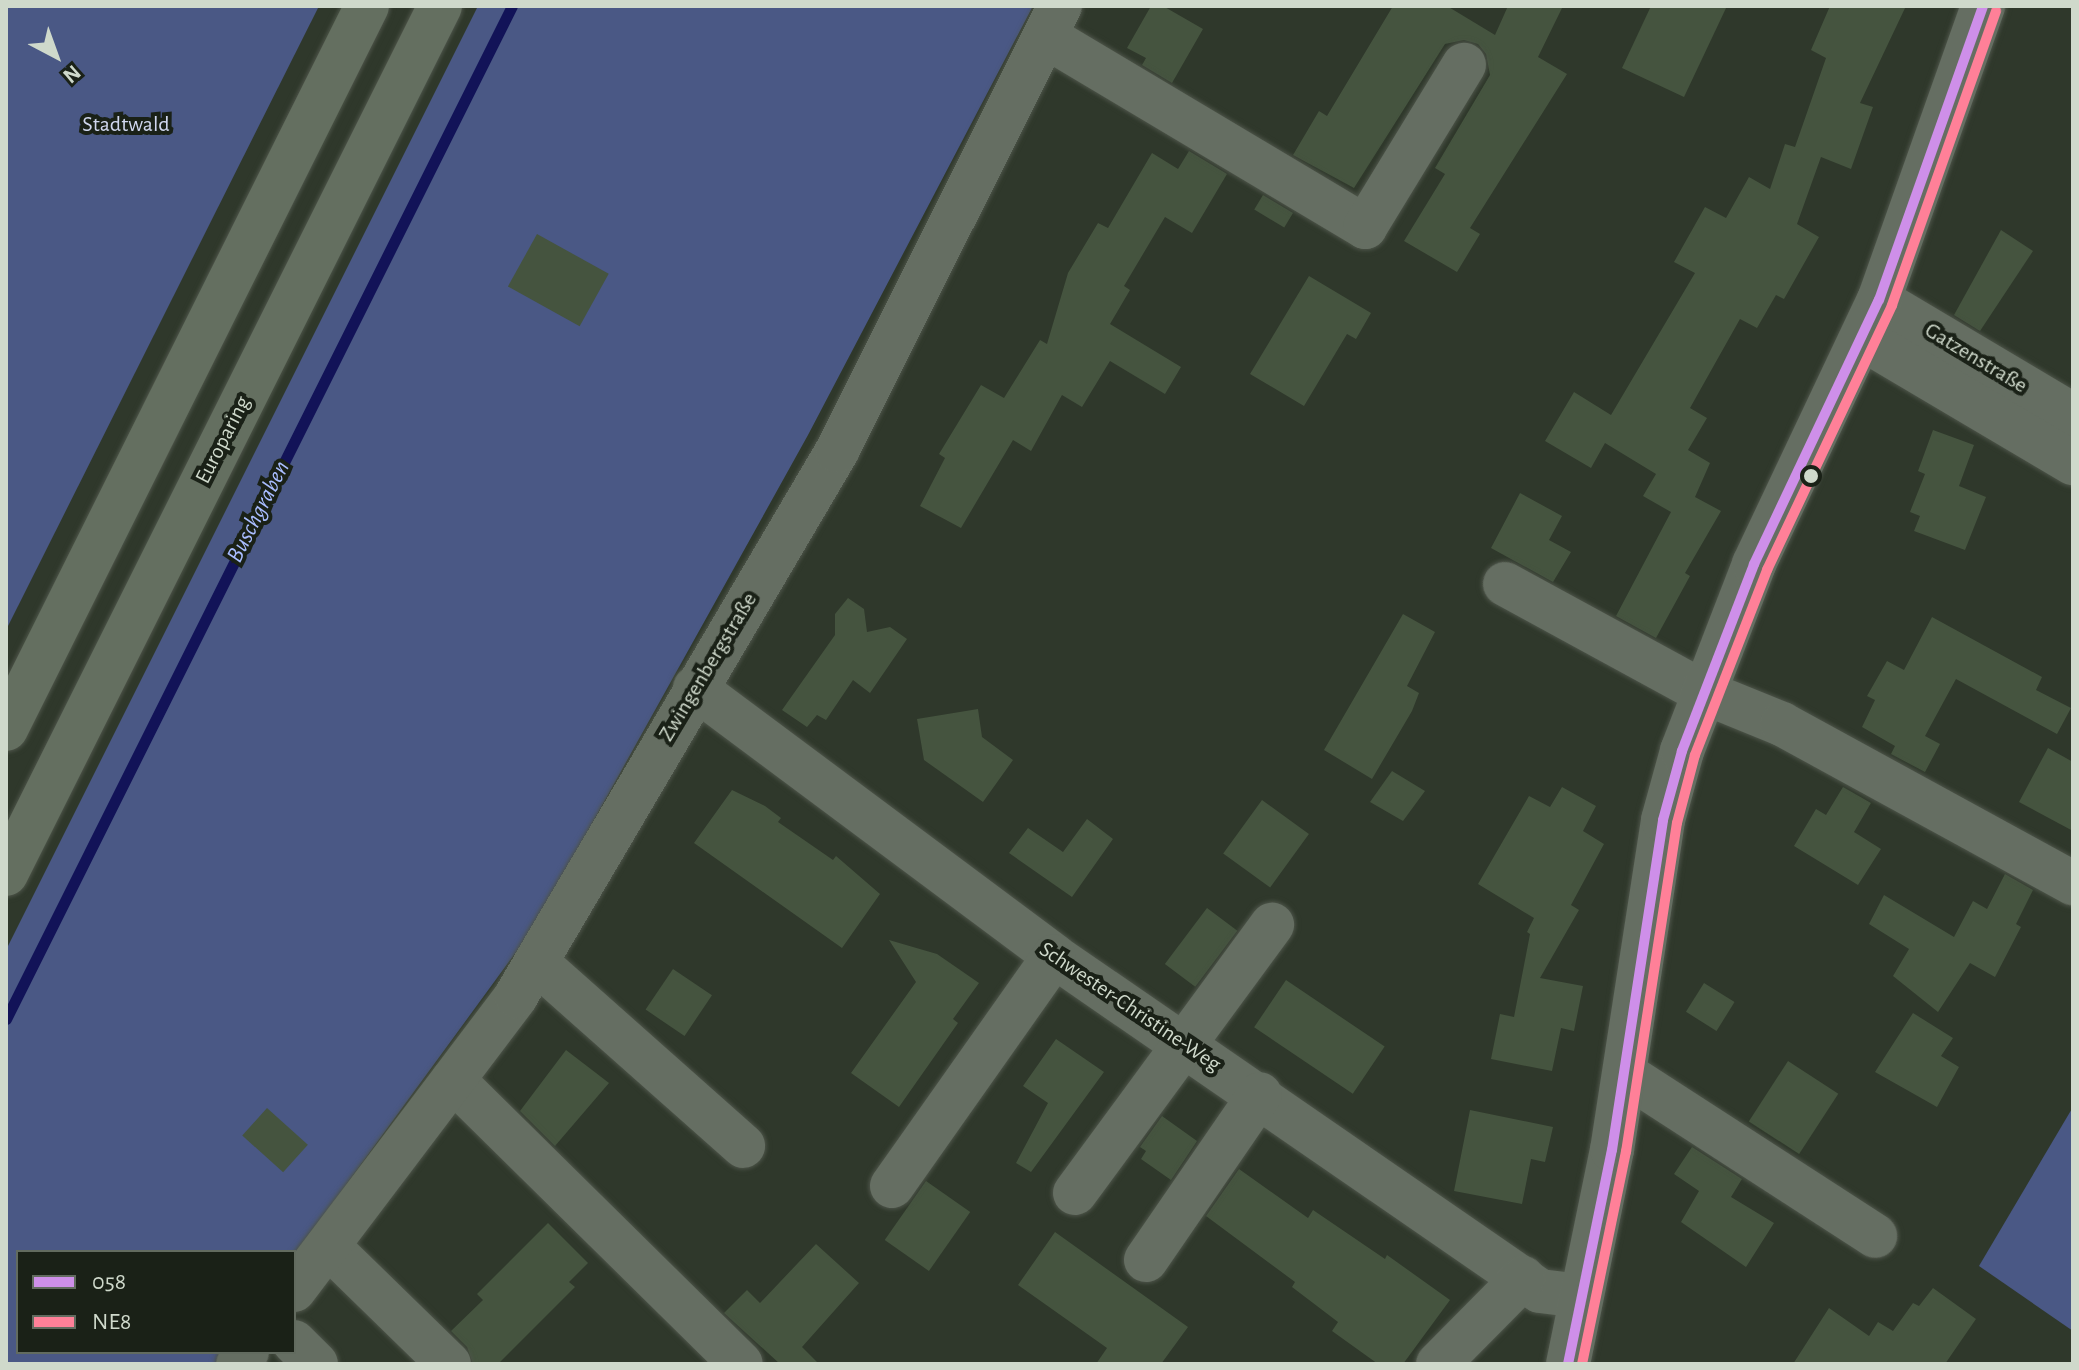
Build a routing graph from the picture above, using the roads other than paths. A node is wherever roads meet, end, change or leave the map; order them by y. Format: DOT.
graph roads {
  1 [pos="367,6"];
  2 [pos="440,6"];
  3 [pos="1983,6"];
  4 [pos="1053,21"];
  5 [pos="1464,65"];
  6 [pos="1871,320"];
  7 [pos="2073,415"];
  8 [pos="2073,463"];
  9 [pos="1505,584"];
  10 [pos="695,688"];
  11 [pos="1703,692"];
  12 [pos="6,729"];
  13 [pos="6,874"];
  14 [pos="2073,883"];
  15 [pos="1272,925"];
  16 [pos="1054,956"];
  17 [pos="536,962"];
  18 [pos="1185,1045"];
  19 [pos="1625,1074"];
  20 [pos="453,1080"];
  21 [pos="1260,1094"];
  22 [pos="743,1146"];
  23 [pos="892,1186"];
  24 [pos="1075,1193"];
  25 [pos="1875,1236"];
  26 [pos="328,1246"];
  27 [pos="1146,1260"];
  28 [pos="1523,1278"];
  29 [pos="296,1287"];
  30 [pos="1580,1296"];
  31 [pos="296,1344"];
  32 [pos="316,1364"];
  33 [pos="449,1364"];
  34 [pos="741,1364"];
  35 [pos="1438,1364"];
  36 [pos="1568,1364"];
  1 -- 12 [label="main road"];
  2 -- 13 [label="main road, Europaring"];
  3 -- 6 [label="street"];
  4 -- 5 [label="street"];
  4 -- 10 [label="street, Zwingenbergstraße"];
  6 -- 7 [label="street, Gatzenstraße"];
  6 -- 8 [label="street"];
  6 -- 11 [label="street"];
  9 -- 11 [label="street"];
  10 -- 16 [label="street, Schwester-Christine-Weg"];
  10 -- 17 [label="street, Zwingenbergstraße"];
  11 -- 14 [label="street"];
  11 -- 19 [label="street"];
  15 -- 18 [label="street"];
  16 -- 18 [label="street, Schwester-Christine-Weg"];
  16 -- 23 [label="street"];
  17 -- 20 [label="street, Zwingenbergstraße"];
  17 -- 22 [label="street"];
  18 -- 21 [label="street, Schwester-Christine-Weg"];
  18 -- 24 [label="street"];
  19 -- 25 [label="street"];
  19 -- 30 [label="street"];
  20 -- 26 [label="street, Zwingenbergstraße"];
  20 -- 34 [label="street"];
  21 -- 27 [label="street"];
  21 -- 28 [label="street, Schwester-Christine-Weg"];
  26 -- 29 [label="street, Zwingenbergstraße"];
  26 -- 33 [label="street"];
  28 -- 30 [label="street, Schwester-Christine-Weg"];
  28 -- 35 [label="street"];
  30 -- 36 [label="street"];
  31 -- 32 [label="street"];
}
